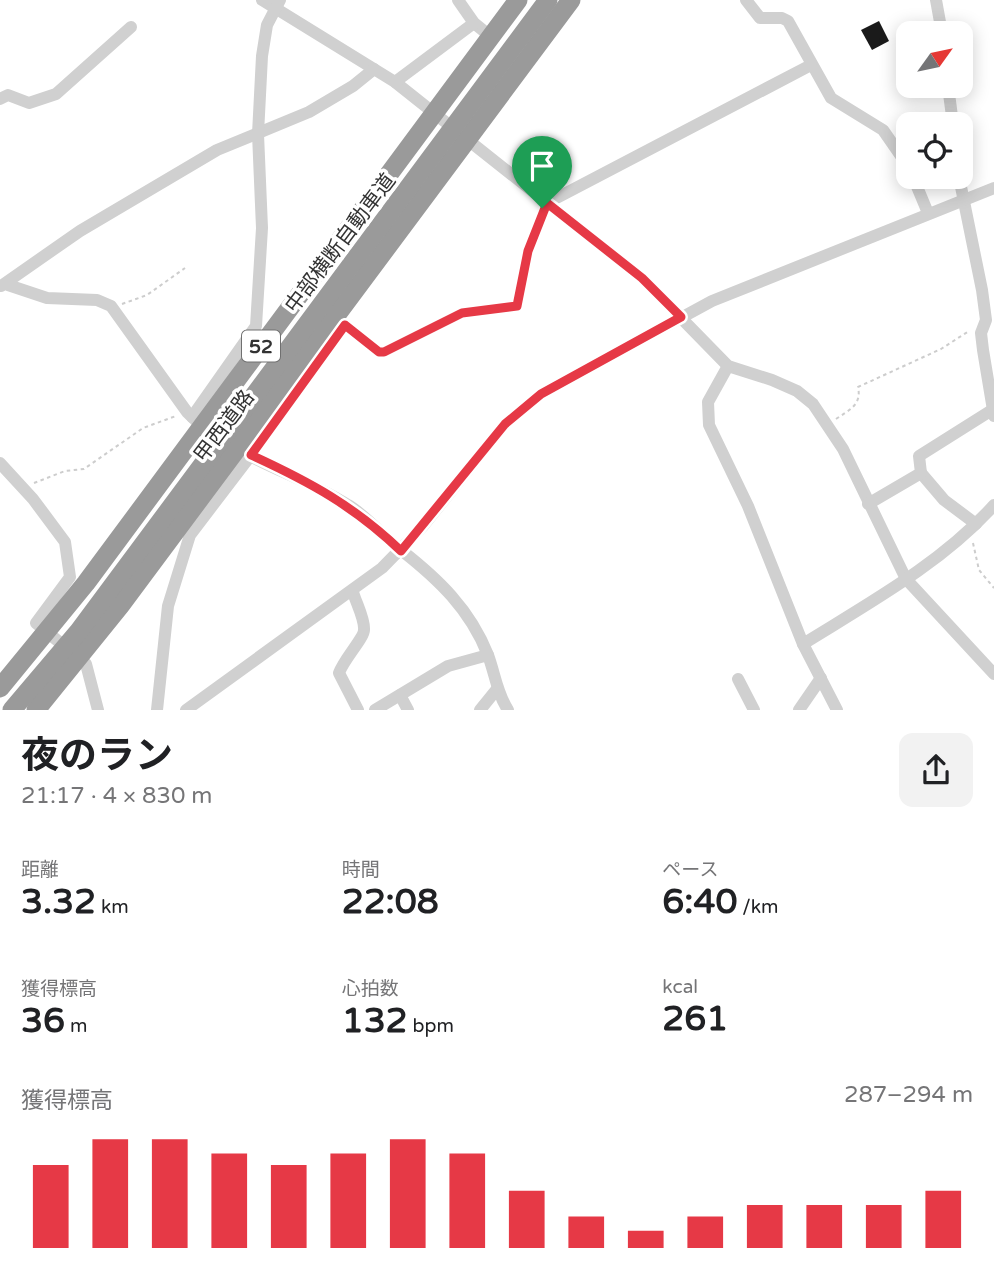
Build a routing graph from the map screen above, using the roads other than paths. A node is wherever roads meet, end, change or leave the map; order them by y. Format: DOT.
graph roads {
  1 [pos="262,0"];
  2 [pos="458,0"];
  3 [pos="518,0"];
  4 [pos="548,0"];
  5 [pos="557,0"];
  6 [pos="571,0"];
  7 [pos="746,0"];
  8 [pos="936,0"];
  9 [pos="277,4"];
  10 [pos="940,21"];
  11 [pos="474,23"];
  12 [pos="131,27"];
  13 [pos="490,36"];
  14 [pos="811,65"];
  15 [pos="374,69"];
  16 [pos="395,82"];
  17 [pos="0,99"];
  18 [pos="434,113"];
  19 [pos="258,134"];
  20 [pos="466,139"];
  21 [pos="896,149"];
  22 [pos="994,188"];
  23 [pos="918,189"];
  24 [pos="959,189"];
  25 [pos="961,202"];
  26 [pos="547,203"];
  27 [pos="928,213"];
  28 [pos="4,286"];
  29 [pos="681,317"];
  30 [pos="728,366"];
  31 [pos="993,413"];
  32 [pos="194,418"];
  33 [pos="243,452"];
  34 [pos="0,463"];
  35 [pos="921,473"];
  36 [pos="868,504"];
  37 [pos="994,505"];
  38 [pos="974,525"];
  39 [pos="401,551"];
  40 [pos="906,579"];
  41 [pos="353,592"];
  42 [pos="47,632"];
  43 [pos="803,644"];
  44 [pos="488,655"];
  45 [pos="79,658"];
  46 [pos="994,674"];
  47 [pos="821,678"];
  48 [pos="738,679"];
  49 [pos="0,688"];
  50 [pos="497,689"];
  51 [pos="400,695"];
  52 [pos="12,710"];
  53 [pos="22,710"];
  54 [pos="36,710"];
  55 [pos="98,710"];
  56 [pos="157,710"];
  57 [pos="186,710"];
  58 [pos="358,710"];
  59 [pos="375,710"];
  60 [pos="408,710"];
  61 [pos="480,710"];
  62 [pos="508,710"];
  63 [pos="754,710"];
  64 [pos="799,710"];
  65 [pos="837,710"];
  1 -- 9 [label="street"];
  2 -- 11 [label="street"];
  3 -- 13 [label="highway, 甲西道路 / 52"];
  4 -- 52 [label="highway, 中部横断自動車道, bridge"];
  5 -- 53 [label="highway, 中部横断自動車道"];
  6 -- 20 [label="highway, 甲西道路 / 52"];
  7 -- 14 [label="street"];
  8 -- 10 [label="street"];
  9 -- 15 [label="street"];
  9 -- 19 [label="street"];
  11 -- 13 [label="street"];
  11 -- 16 [label="street"];
  12 -- 17 [label="street"];
  13 -- 18 [label="highway, 甲西道路 / 52"];
  14 -- 21 [label="street"];
  14 -- 26 [label="street"];
  15 -- 16 [label="street"];
  15 -- 19 [label="street"];
  16 -- 18 [label="street"];
  18 -- 20 [label="street"];
  18 -- 32 [label="highway, 甲西道路 / 52"];
  19 -- 28 [label="street"];
  19 -- 32 [label="street"];
  20 -- 26 [label="street"];
  20 -- 33 [label="highway, 甲西道路 / 52"];
  22 -- 25 [label="street"];
  23 -- 27 [label="street"];
  24 -- 25 [label="street"];
  25 -- 27 [label="street"];
  25 -- 31 [label="street"];
  26 -- 29 [label="street"];
  27 -- 29 [label="street"];
  28 -- 32 [label="street"];
  29 -- 30 [label="street"];
  29 -- 39 [label="street"];
  30 -- 36 [label="street"];
  30 -- 43 [label="street"];
  31 -- 35 [label="street"];
  32 -- 33 [label="street"];
  32 -- 42 [label="highway, 甲西道路 / 52"];
  33 -- 39 [label="street"];
  33 -- 45 [label="highway, 甲西道路 / 52"];
  33 -- 56 [label="street"];
  34 -- 42 [label="street"];
  35 -- 36 [label="street"];
  35 -- 38 [label="street"];
  36 -- 40 [label="street"];
  37 -- 38 [label="street"];
  38 -- 40 [label="street"];
  39 -- 41 [label="street"];
  39 -- 44 [label="street"];
  40 -- 43 [label="street"];
  40 -- 46 [label="street"];
  41 -- 57 [label="street"];
  41 -- 58 [label="street"];
  42 -- 45 [label="street"];
  42 -- 49 [label="highway, 甲西道路 / 52"];
  43 -- 47 [label="street"];
  44 -- 50 [label="street"];
  44 -- 51 [label="street"];
  45 -- 54 [label="highway, 甲西道路 / 52"];
  45 -- 55 [label="street"];
  47 -- 64 [label="street"];
  47 -- 65 [label="street"];
  48 -- 63 [label="street"];
  50 -- 61 [label="street"];
  50 -- 62 [label="street"];
  51 -- 59 [label="street"];
  51 -- 60 [label="street"];
}
